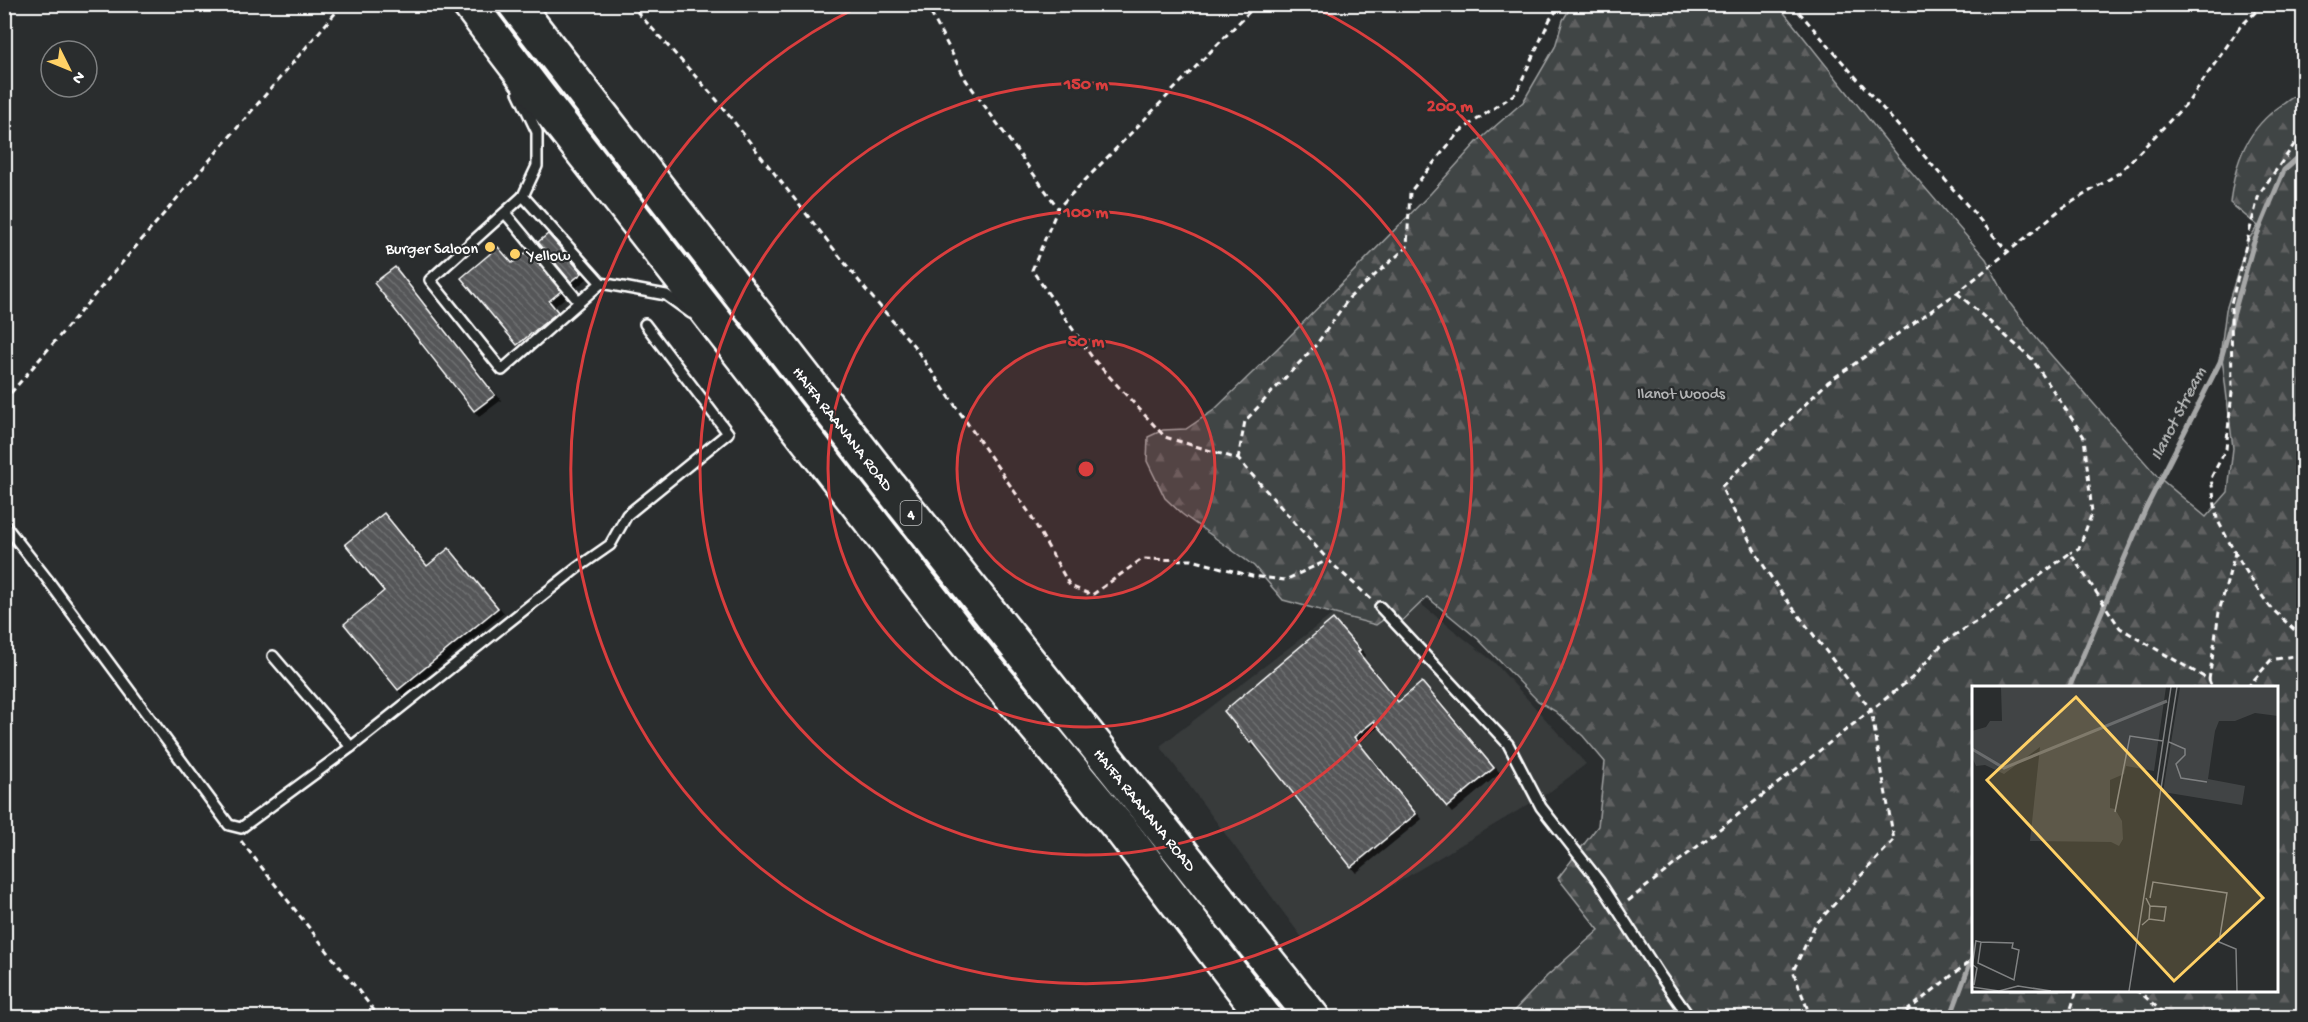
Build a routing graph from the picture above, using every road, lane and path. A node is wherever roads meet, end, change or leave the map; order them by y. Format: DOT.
graph roads {
  1 [pos="343,4"];
  2 [pos="515,4"];
  3 [pos="630,4"];
  4 [pos="926,4"];
  5 [pos="1257,4"];
  6 [pos="1562,4"];
  7 [pos="1792,4"];
  8 [pos="2264,4"];
  9 [pos="2299,4"];
  10 [pos="477,15"];
  11 [pos="2304,18"];
  12 [pos="506,68"];
  13 [pos="511,79"];
  14 [pos="2304,125"];
  15 [pos="523,196"];
  16 [pos="1058,208"];
  17 [pos="505,213"];
  18 [pos="2007,251"];
  19 [pos="601,283"];
  20 [pos="1957,292"];
  21 [pos="579,302"];
  22 [pos="645,324"];
  23 [pos="728,339"];
  24 [pos="4,401"];
  25 [pos="1238,459"];
  26 [pos="4,524"];
  27 [pos="2070,553"];
  28 [pos="2235,553"];
  29 [pos="1328,560"];
  30 [pos="1380,607"];
  31 [pos="2304,639"];
  32 [pos="2304,654"];
  33 [pos="273,656"];
  34 [pos="2209,680"];
  35 [pos="2212,686"];
  36 [pos="2248,686"];
  37 [pos="1870,710"];
  38 [pos="351,747"];
  39 [pos="229,825"];
  40 [pos="1617,910"];
  41 [pos="1972,960"];
  42 [pos="2076,992"];
  43 [pos="2138,992"];
  44 [pos="380,1017"];
  45 [pos="1264,1017"];
  46 [pos="1312,1017"];
  47 [pos="1690,1017"];
  48 [pos="1811,1017"];
  49 [pos="1898,1017"];
  50 [pos="2068,1017"];
  51 [pos="2169,1017"];
  1 -- 24 [label="path"];
  2 -- 46 [label="highway, HAIFA RAANANA ROAD / 4"];
  3 -- 29 [label="path"];
  4 -- 16 [label="path"];
  5 -- 16 [label="path"];
  6 -- 25 [label="path"];
  7 -- 18 [label="path"];
  8 -- 18 [label="path"];
  9 -- 11 [label="path"];
  10 -- 12 [label="lane"];
  10 -- 23 [label="highway, HAIFA RAANANA ROAD / 4"];
  13 -- 15 [label="lane"];
  14 -- 28 [label="path"];
  15 -- 17 [label="lane"];
  15 -- 19 [label="lane"];
  16 -- 25 [label="path"];
  17 -- 21 [label="lane"];
  17 -- 21 [label="lane"];
  18 -- 20 [label="path"];
  19 -- 21 [label="lane"];
  19 -- 23 [label="lane"];
  20 -- 27 [label="path"];
  20 -- 37 [label="path"];
  22 -- 38 [label="lane"];
  23 -- 45 [label="highway, HAIFA RAANANA ROAD / 4"];
  25 -- 29 [label="path"];
  26 -- 39 [label="lane"];
  27 -- 34 [label="path"];
  27 -- 37 [label="path"];
  28 -- 31 [label="path"];
  28 -- 34 [label="path"];
  29 -- 30 [label="path"];
  30 -- 40 [label="lane"];
  32 -- 36 [label="path"];
  33 -- 38 [label="lane"];
  34 -- 35 [label="path"];
  37 -- 40 [label="path"];
  37 -- 48 [label="path"];
  38 -- 39 [label="lane"];
  39 -- 44 [label="path"];
  40 -- 47 [label="lane"];
  41 -- 49 [label="path"];
  42 -- 50 [label="path"];
  43 -- 51 [label="path"];
}
